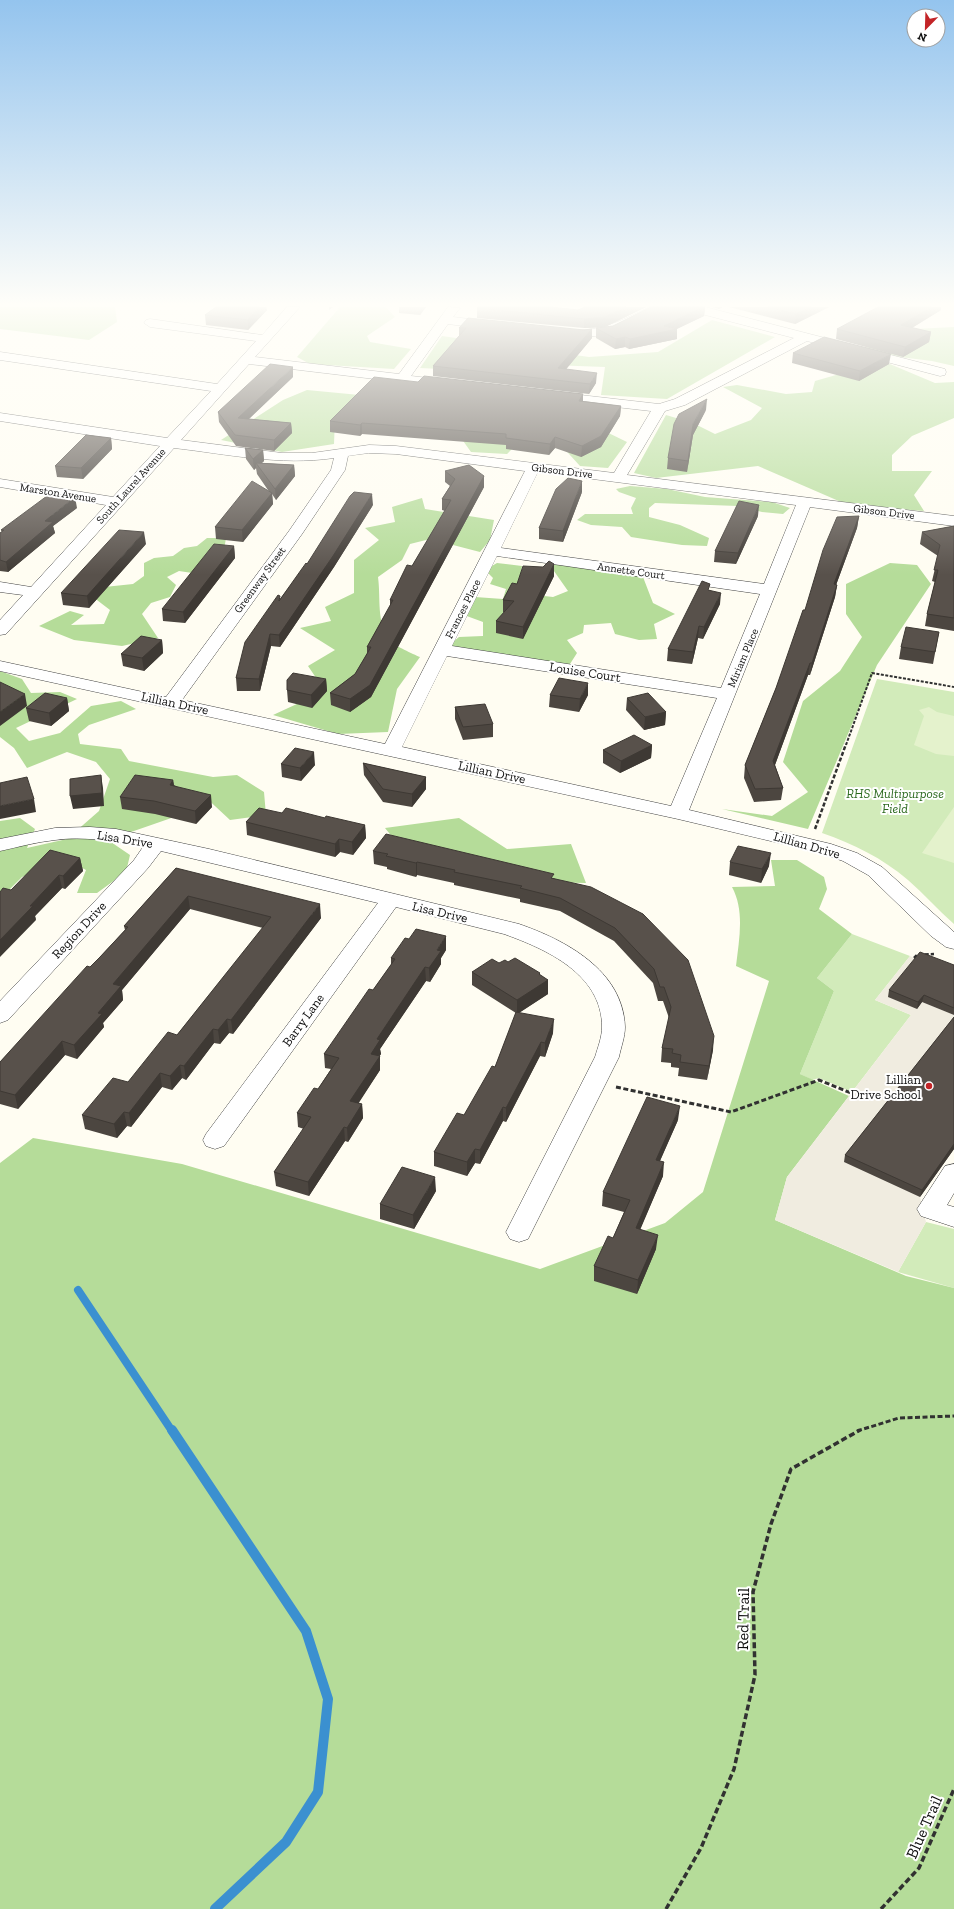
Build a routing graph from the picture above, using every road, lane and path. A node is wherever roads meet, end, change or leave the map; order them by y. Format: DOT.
graph roads {
  1 [pos="213,396"];
  2 [pos="553,396"];
  3 [pos="692,396"];
  4 [pos="660,408"];
  5 [pos="0,417"];
  6 [pos="170,443"];
  7 [pos="342,453"];
  8 [pos="534,467"];
  9 [pos="618,478"];
  10 [pos="0,483"];
  11 [pos="116,502"];
  12 [pos="805,502"];
  13 [pos="954,521"];
  14 [pos="492,551"];
  15 [pos="0,588"];
  16 [pos="770,590"];
  17 [pos="34,592"];
  18 [pos="0,630"];
  19 [pos="442,650"];
  20 [pos="0,666"];
  21 [pos="954,687"];
  22 [pos="728,694"];
  23 [pos="172,702"];
  24 [pos="391,750"];
  25 [pos="678,813"];
  26 [pos="813,833"];
  27 [pos="156,844"];
  28 [pos="0,845"];
  29 [pos="391,900"];
  30 [pos="954,942"];
  31 [pos="937,953"];
  32 [pos="914,958"];
  33 [pos="0,1015"];
  34 [pos="594,1083"];
  35 [pos="851,1093"];
  36 [pos="215,1140"];
  37 [pos="954,1173"];
  38 [pos="954,1217"];
  39 [pos="520,1232"];
  40 [pos="954,1416"];
  41 [pos="954,1789"];
  42 [pos="666,1909"];
  43 [pos="881,1909"];
  1 -- 6 [label="street, South Laurel Avenue"];
  2 -- 4 [label="street"];
  3 -- 4 [label="street"];
  4 -- 9 [label="street"];
  5 -- 6 [label="street, Gibson Drive"];
  6 -- 7 [label="street, Gibson Drive"];
  6 -- 11 [label="street, South Laurel Avenue"];
  7 -- 8 [label="street, Gibson Drive"];
  7 -- 23 [label="street, Greenway Street"];
  8 -- 9 [label="street, Gibson Drive"];
  8 -- 14 [label="street, Frances Place"];
  9 -- 12 [label="street, Gibson Drive"];
  10 -- 11 [label="street, Marston Avenue"];
  11 -- 17 [label="street, South Laurel Avenue"];
  12 -- 13 [label="street, Gibson Drive"];
  12 -- 16 [label="street, Miriam Place"];
  14 -- 16 [label="street, Annette Court"];
  14 -- 19 [label="street, Frances Place"];
  15 -- 17 [label="street"];
  16 -- 22 [label="street, Miriam Place"];
  17 -- 18 [label="street, South Laurel Avenue"];
  19 -- 22 [label="street, Louise Court"];
  19 -- 24 [label="street, Frances Place"];
  20 -- 23 [label="street, Lillian Drive"];
  21 -- 26 [label="path"];
  22 -- 25 [label="street, Miriam Place"];
  23 -- 24 [label="street, Lillian Drive"];
  24 -- 25 [label="street, Lillian Drive"];
  25 -- 30 [label="street, Lillian Drive"];
  27 -- 28 [label="street, Lisa Drive"];
  27 -- 29 [label="street, Lisa Drive"];
  27 -- 33 [label="street, Region Drive"];
  29 -- 34 [label="street, Lisa Drive"];
  29 -- 36 [label="street, Barry Lane"];
  31 -- 32 [label="path"];
  34 -- 35 [label="path"];
  34 -- 39 [label="street, Lisa Drive"];
  37 -- 38 [label="street"];
  40 -- 42 [label="path, Red Trail"];
  41 -- 43 [label="path, Blue Trail"];
}
